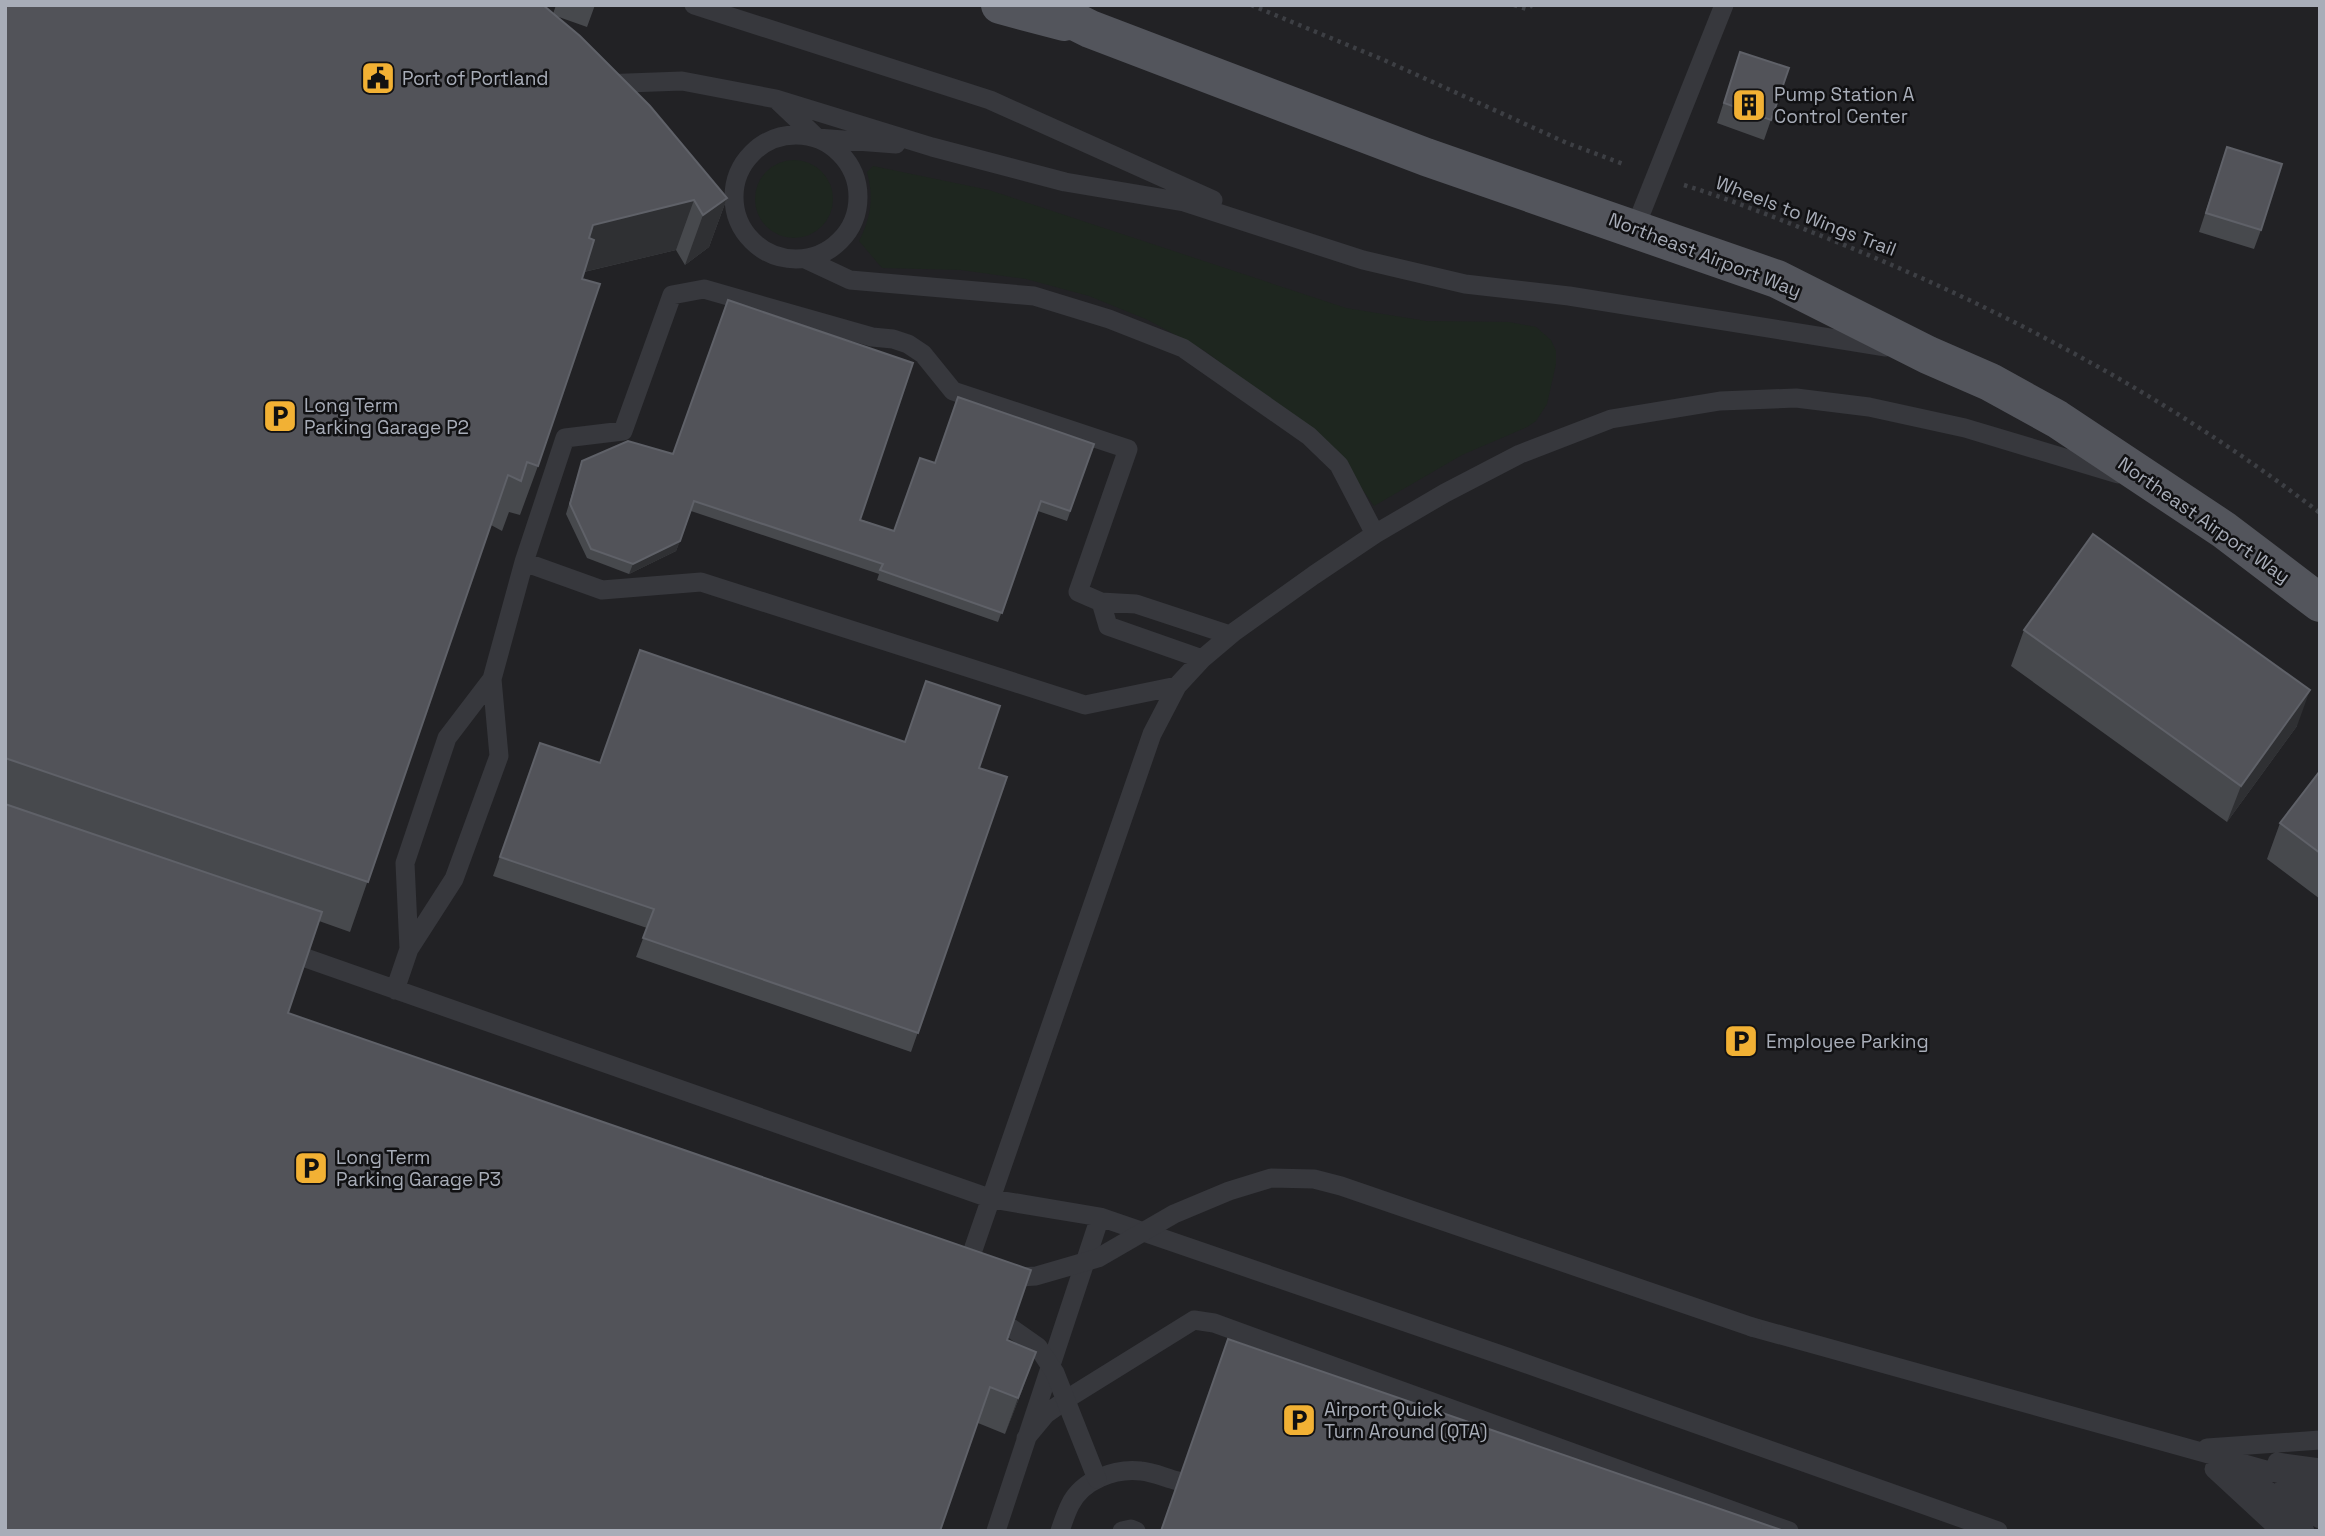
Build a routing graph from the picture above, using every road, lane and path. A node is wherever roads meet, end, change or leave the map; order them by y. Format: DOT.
graph roads {
  1 [pos="694,5"];
  2 [pos="1000,5"];
  3 [pos="1042,5"];
  4 [pos="1251,5"];
  5 [pos="1514,5"];
  6 [pos="1532,5"];
  7 [pos="1724,5"];
  8 [pos="1090,29"];
  9 [pos="575,85"];
  10 [pos="776,99"];
  11 [pos="817,138"];
  12 [pos="932,147"];
  13 [pos="1655,176"];
  14 [pos="1634,228"];
  15 [pos="1303,241"];
  16 [pos="805,259"];
  17 [pos="1928,355"];
  18 [pos="2159,488"];
  19 [pos="2320,513"];
  20 [pos="1375,534"];
  21 [pos="524,562"];
  22 [pos="1101,602"];
  23 [pos="2320,603"];
  24 [pos="1230,635"];
  25 [pos="1202,659"];
  26 [pos="492,680"];
  27 [pos="1177,686"];
  28 [pos="265,944"];
  29 [pos="409,949"];
  30 [pos="395,990"];
  31 [pos="992,1199"];
  32 [pos="1100,1217"];
  33 [pos="943,1259"];
  34 [pos="960,1287"];
  35 [pos="1011,1328"];
  36 [pos="1026,1438"];
  37 [pos="2320,1440"];
  38 [pos="2192,1449"];
  39 [pos="2320,1453"];
  40 [pos="2320,1468"];
  41 [pos="1625,1471"];
  42 [pos="1097,1479"];
  43 [pos="1178,1481"];
  44 [pos="2320,1485"];
  45 [pos="1617,1494"];
  46 [pos="2320,1502"];
  47 [pos="2320,1519"];
  48 [pos="996,1531"];
  49 [pos="1060,1531"];
  50 [pos="1122,1531"];
  51 [pos="1136,1531"];
  52 [pos="1789,1531"];
  53 [pos="1998,1531"];
  54 [pos="2281,1531"];
  55 [pos="2305,1531"];
  1 -- 15 [label="lane"];
  2 -- 8 [label="main road"];
  3 -- 8 [label="main road, Northeast Airport Way"];
  4 -- 13 [label="path, Wheels to Wings Trail"];
  5 -- 6 [label="path"];
  7 -- 13 [label="lane"];
  8 -- 14 [label="main road, Northeast Airport Way"];
  9 -- 10 [label="lane"];
  10 -- 11 [label="lane"];
  10 -- 12 [label="lane"];
  11 -- 12 [label="lane"];
  11 -- 16 [label="lane"];
  11 -- 16 [label="lane"];
  12 -- 15 [label="lane"];
  13 -- 14 [label="lane"];
  13 -- 19 [label="path, Wheels to Wings Trail"];
  14 -- 17 [label="main road, Northeast Airport Way"];
  15 -- 17 [label="lane"];
  16 -- 20 [label="lane"];
  17 -- 18 [label="main road, Northeast Airport Way"];
  18 -- 20 [label="lane"];
  18 -- 23 [label="main road, Northeast Airport Way"];
  20 -- 24 [label="lane"];
  21 -- 22 [label="lane"];
  21 -- 26 [label="lane"];
  21 -- 27 [label="lane"];
  22 -- 24 [label="lane"];
  22 -- 25 [label="lane"];
  24 -- 25 [label="lane"];
  25 -- 27 [label="lane"];
  26 -- 29 [label="lane"];
  26 -- 29 [label="lane"];
  27 -- 31 [label="lane"];
  28 -- 30 [label="lane"];
  29 -- 30 [label="lane"];
  30 -- 31 [label="lane"];
  31 -- 32 [label="lane"];
  31 -- 34 [label="lane"];
  32 -- 36 [label="lane"];
  32 -- 53 [label="lane"];
  33 -- 38 [label="lane, bridge"];
  35 -- 42 [label="lane, bridge"];
  36 -- 41 [label="lane"];
  36 -- 48 [label="lane"];
  37 -- 38 [label="lane"];
  38 -- 39 [label="lane"];
  38 -- 40 [label="lane"];
  38 -- 44 [label="lane"];
  38 -- 46 [label="lane"];
  38 -- 47 [label="lane"];
  38 -- 54 [label="lane"];
  38 -- 55 [label="lane"];
  41 -- 45 [label="lane"];
  41 -- 52 [label="lane"];
  42 -- 43 [label="lane"];
  42 -- 49 [label="lane"];
  50 -- 51 [label="lane"];
}
